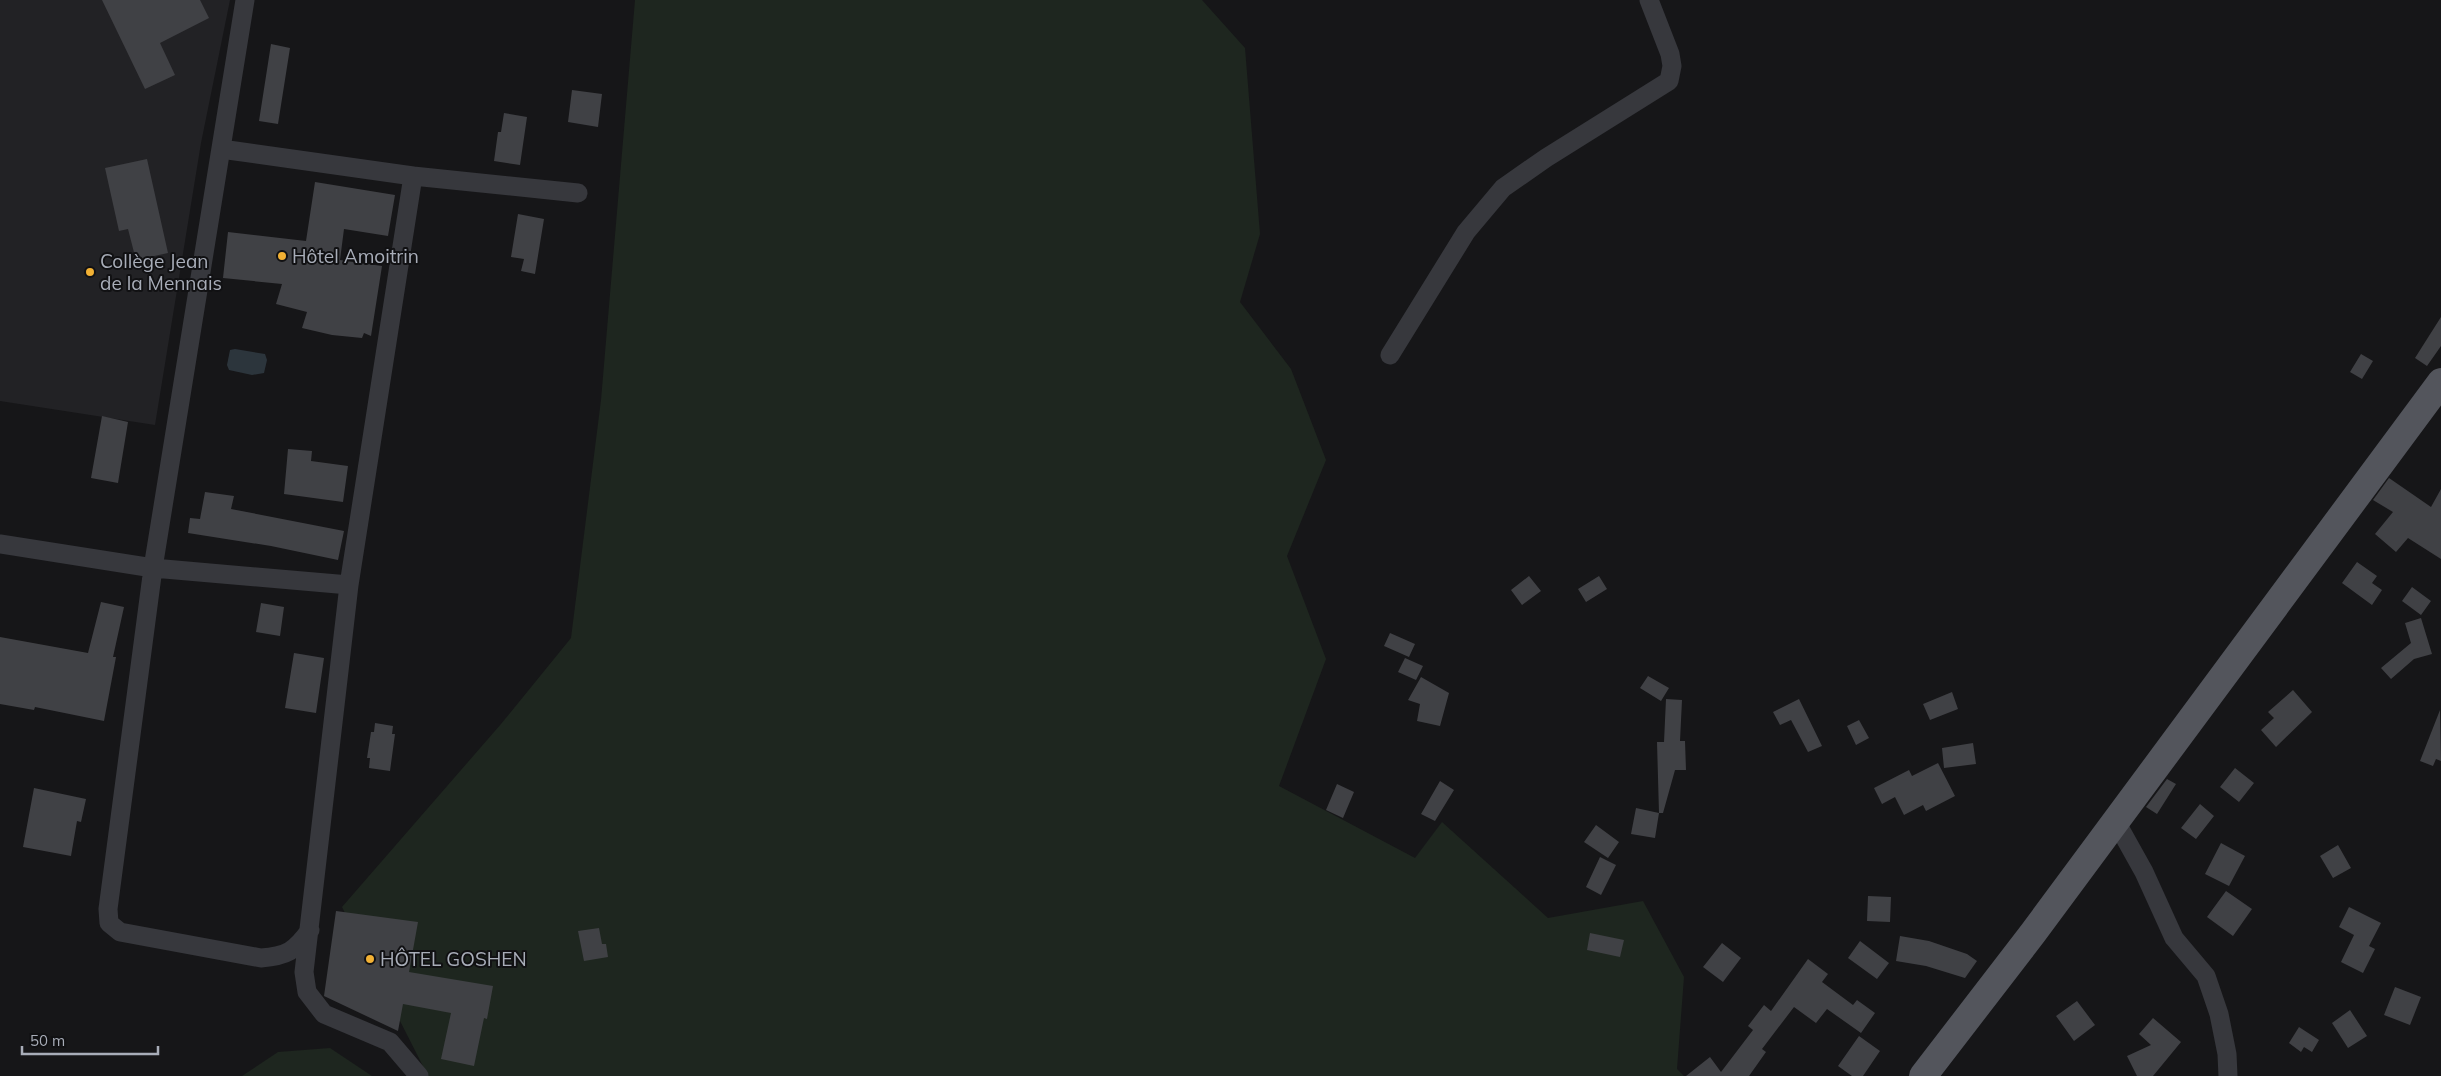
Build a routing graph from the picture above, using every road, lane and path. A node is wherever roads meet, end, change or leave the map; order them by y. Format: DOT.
graph roads {
  1 [pos="245,0"];
  2 [pos="1649,0"];
  3 [pos="221,150"];
  4 [pos="413,176"];
  5 [pos="578,193"];
  6 [pos="1390,355"];
  7 [pos="2441,382"];
  8 [pos="0,544"];
  9 [pos="153,568"];
  10 [pos="350,585"];
  11 [pos="2114,820"];
  12 [pos="310,930"];
  13 [pos="419,1076"];
  14 [pos="1923,1076"];
  15 [pos="2228,1076"];
  1 -- 3 [label="street"];
  2 -- 6 [label="street"];
  3 -- 4 [label="street"];
  3 -- 9 [label="street"];
  4 -- 5 [label="street"];
  4 -- 10 [label="street"];
  7 -- 11 [label="main road"];
  8 -- 9 [label="street"];
  9 -- 10 [label="street"];
  9 -- 12 [label="street"];
  10 -- 12 [label="street"];
  11 -- 14 [label="main road"];
  11 -- 15 [label="street"];
  12 -- 13 [label="street"];
}
